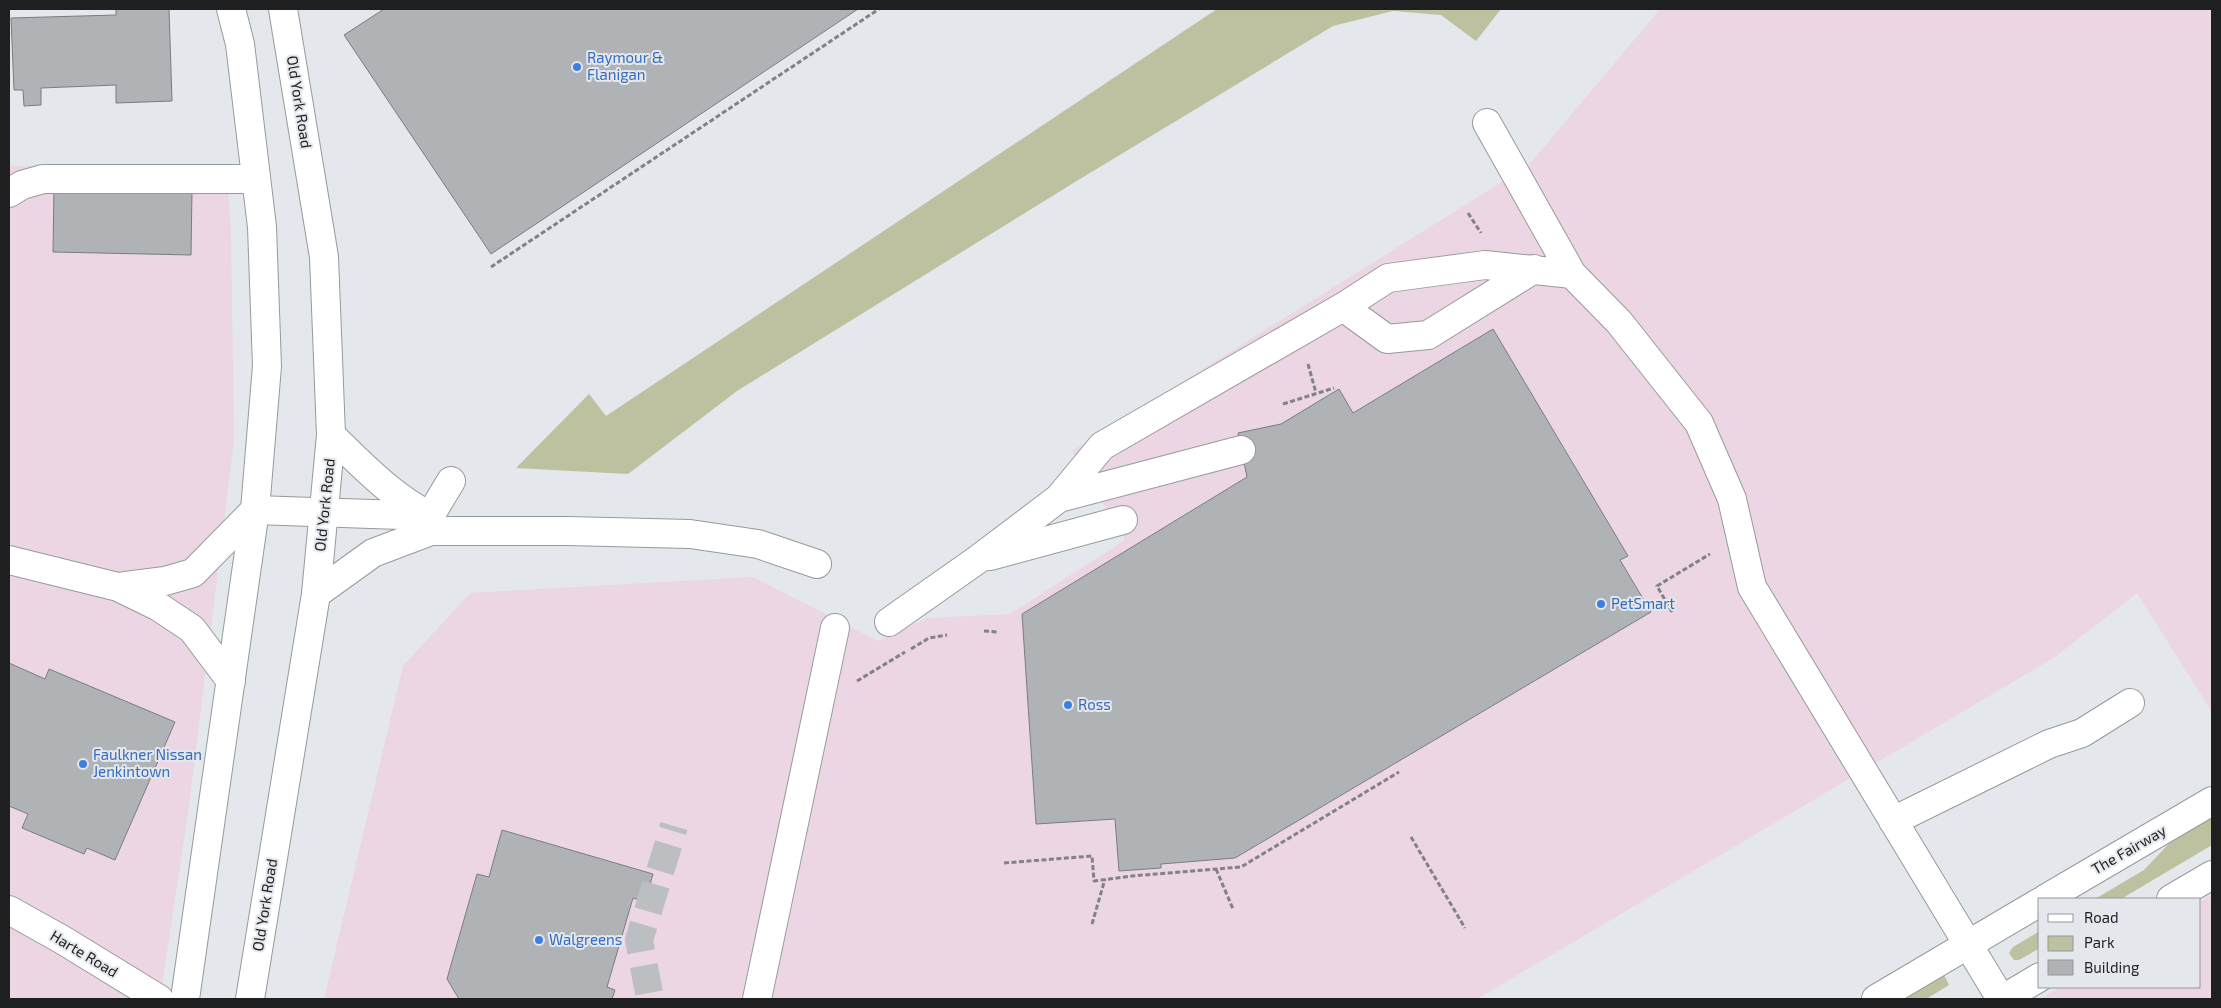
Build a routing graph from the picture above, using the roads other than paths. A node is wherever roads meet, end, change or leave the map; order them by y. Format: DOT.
graph roads {
  1 [pos="231,9"];
  2 [pos="283,9"];
  3 [pos="1487,123"];
  4 [pos="256,180"];
  5 [pos="9,193"];
  6 [pos="1534,269"];
  7 [pos="1572,274"];
  8 [pos="1343,306"];
  9 [pos="332,434"];
  10 [pos="1241,450"];
  11 [pos="451,481"];
  12 [pos="1059,498"];
  13 [pos="255,510"];
  14 [pos="325,514"];
  15 [pos="1123,520"];
  16 [pos="430,524"];
  17 [pos="9,560"];
  18 [pos="977,560"];
  19 [pos="816,564"];
  20 [pos="118,587"];
  21 [pos="316,594"];
  22 [pos="888,622"];
  23 [pos="835,628"];
  24 [pos="231,681"];
  25 [pos="2130,703"];
  26 [pos="2212,801"];
  27 [pos="1892,821"];
  28 [pos="2212,875"];
  29 [pos="2047,898"];
  30 [pos="2173,898"];
  31 [pos="2038,903"];
  32 [pos="9,910"];
  33 [pos="1968,944"];
  34 [pos="2038,978"];
  35 [pos="159,999"];
  36 [pos="185,999"];
  37 [pos="250,999"];
  38 [pos="757,999"];
  39 [pos="1876,999"];
  40 [pos="2002,999"];
  1 -- 4 [label="main road"];
  2 -- 9 [label="main road, Old York Road"];
  3 -- 7 [label="main road"];
  4 -- 5 [label="main road"];
  4 -- 13 [label="main road"];
  6 -- 7 [label="main road"];
  6 -- 8 [label="main road"];
  6 -- 8 [label="main road"];
  7 -- 27 [label="main road"];
  8 -- 12 [label="main road"];
  9 -- 14 [label="main road, Old York Road"];
  9 -- 16 [label="main road"];
  10 -- 12 [label="main road"];
  11 -- 16 [label="main road"];
  12 -- 18 [label="main road"];
  13 -- 14 [label="main road"];
  13 -- 20 [label="main road"];
  13 -- 24 [label="main road"];
  14 -- 16 [label="main road"];
  14 -- 21 [label="main road, Old York Road"];
  15 -- 18 [label="main road"];
  16 -- 19 [label="main road"];
  16 -- 21 [label="main road"];
  17 -- 20 [label="main road"];
  18 -- 22 [label="main road"];
  20 -- 24 [label="main road"];
  21 -- 37 [label="main road, Old York Road"];
  23 -- 38 [label="main road"];
  24 -- 36 [label="main road"];
  25 -- 27 [label="main road"];
  26 -- 29 [label="main road, The Fairway"];
  27 -- 33 [label="main road"];
  28 -- 30 [label="main road"];
  31 -- 33 [label="main road"];
  32 -- 35 [label="main road, Harte Road"];
  33 -- 39 [label="main road"];
  33 -- 40 [label="main road"];
  34 -- 40 [label="main road"];
}
